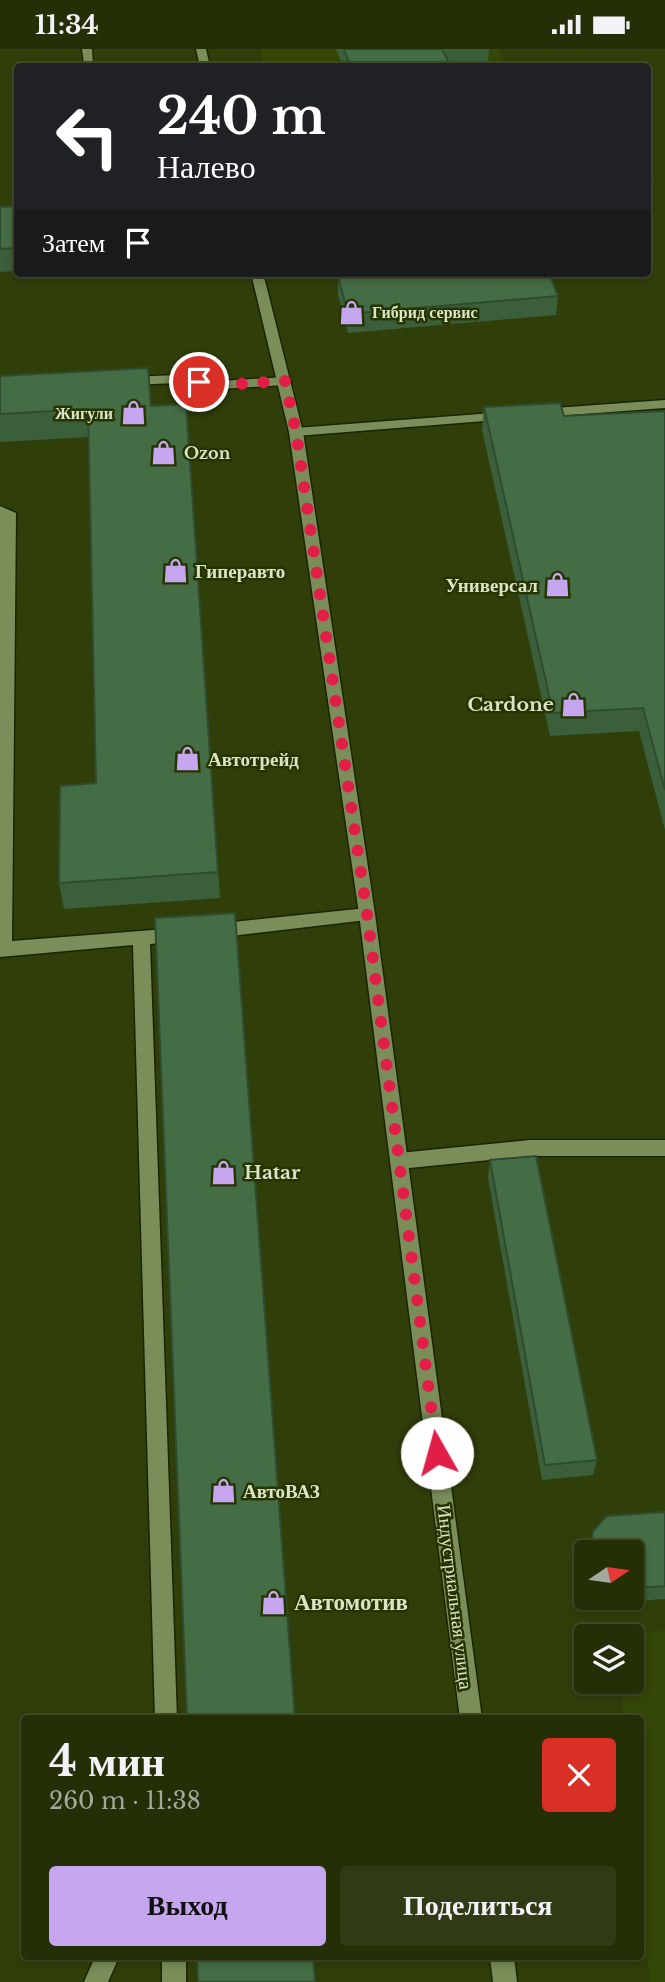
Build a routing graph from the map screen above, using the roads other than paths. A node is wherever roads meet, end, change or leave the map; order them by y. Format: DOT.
graph roads {
  1 [pos="258,277"];
  2 [pos="285,381"];
  3 [pos="109,382"];
  4 [pos="665,404"];
  5 [pos="296,432"];
  6 [pos="0,510"];
  7 [pos="2,858"];
  8 [pos="367,914"];
  9 [pos="141,940"];
  10 [pos="1,949"];
  11 [pos="665,1148"];
  12 [pos="399,1161"];
  13 [pos="166,1715"];
  14 [pos="470,1715"];
  15 [pos="106,1960"];
  16 [pos="174,1960"];
  17 [pos="502,1960"];
  18 [pos="96,1982"];
  19 [pos="174,1982"];
  20 [pos="505,1982"];
  1 -- 2 [label="main road, Индустриальная улица"];
  2 -- 3 [label="main road"];
  2 -- 5 [label="main road, Индустриальная улица"];
  4 -- 5 [label="main road"];
  5 -- 8 [label="main road, Индустриальная улица"];
  6 -- 7 [label="main road"];
  7 -- 10 [label="main road"];
  8 -- 9 [label="main road"];
  8 -- 12 [label="main road, Индустриальная улица"];
  9 -- 10 [label="main road"];
  9 -- 13 [label="main road"];
  11 -- 12 [label="main road"];
  12 -- 14 [label="main road, Индустриальная улица"];
  15 -- 18 [label="main road"];
  16 -- 19 [label="main road"];
  17 -- 20 [label="main road"];
}
